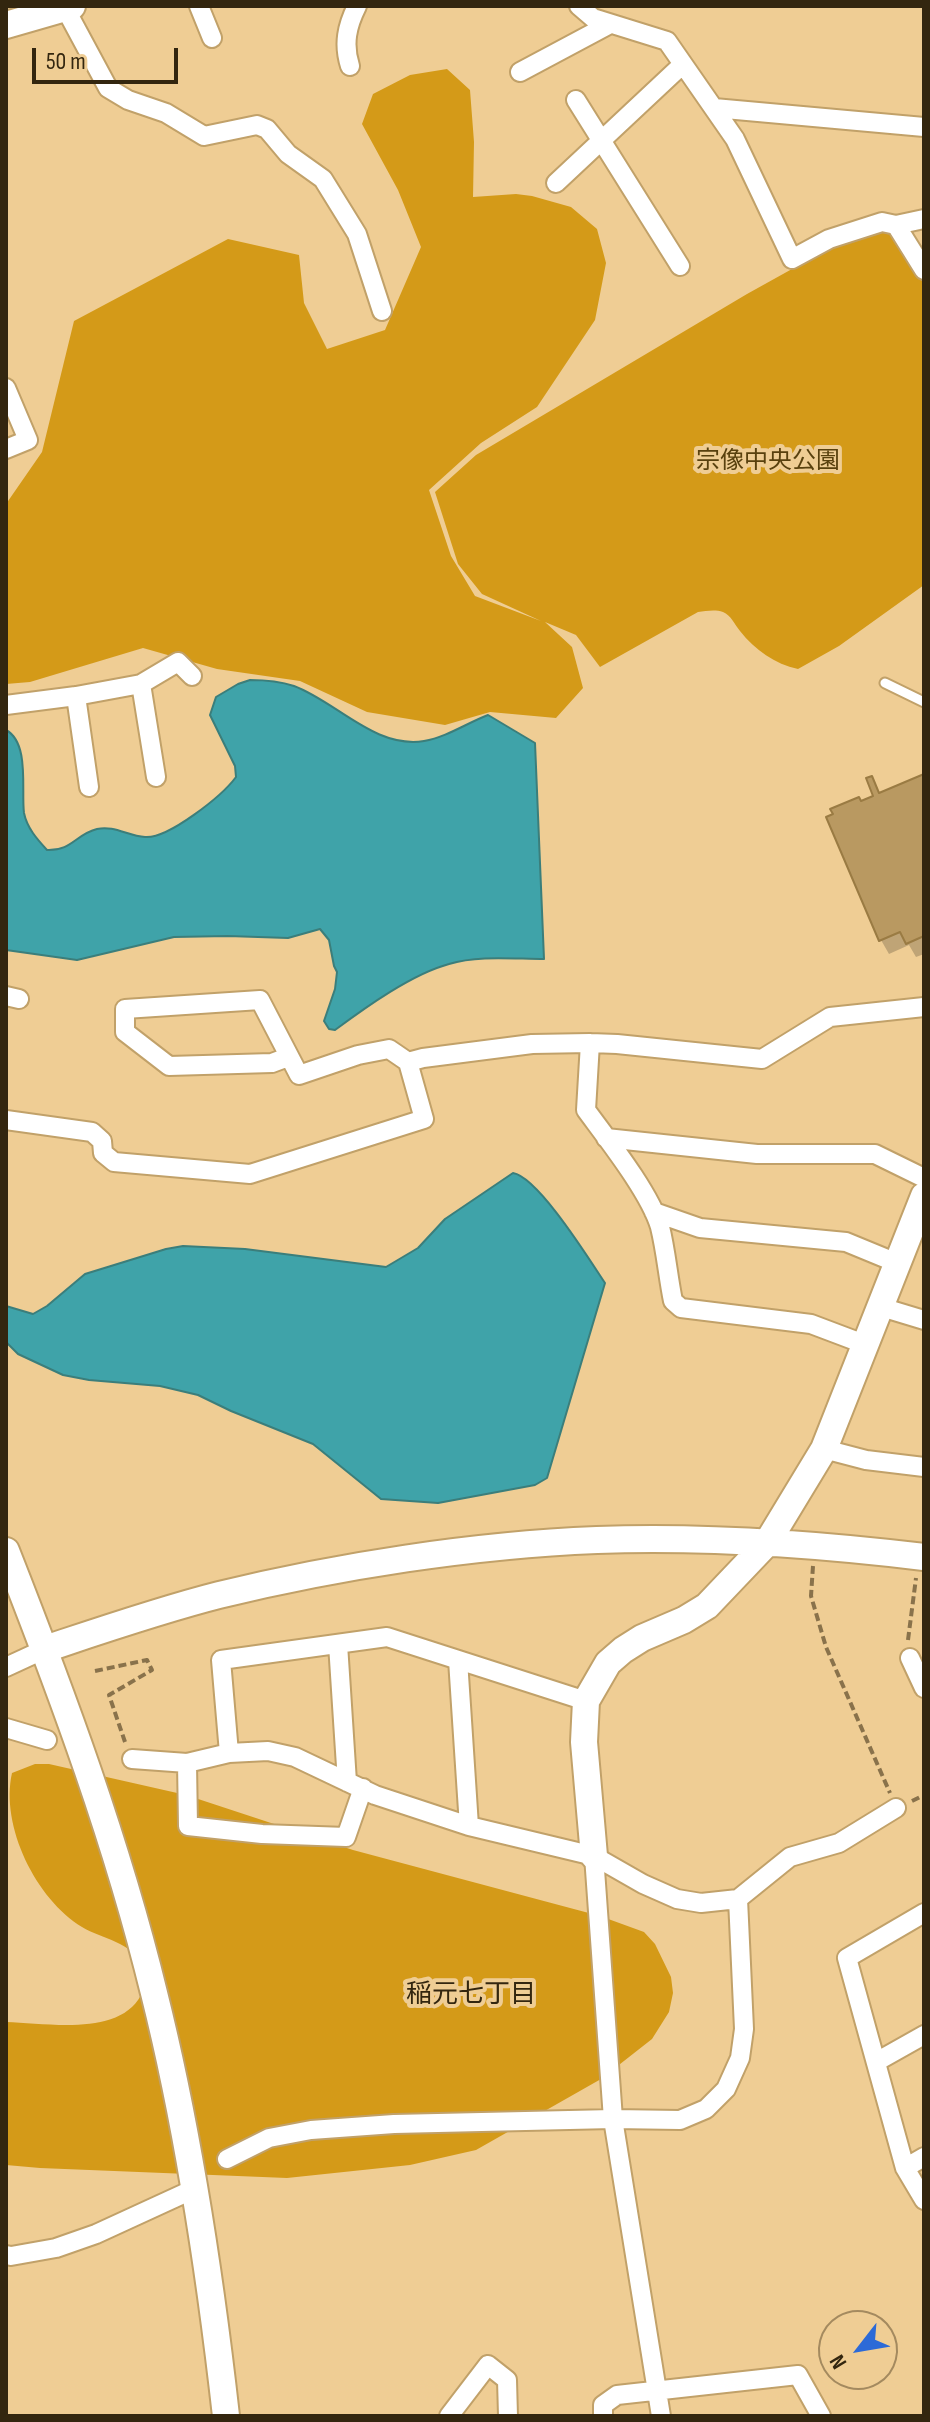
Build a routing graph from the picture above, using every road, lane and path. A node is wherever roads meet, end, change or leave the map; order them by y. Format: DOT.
graph roads {
  1 [pos="199,6"];
  2 [pos="357,6"];
  3 [pos="579,6"];
  4 [pos="69,7"];
  5 [pos="610,24"];
  6 [pos="6,25"];
  7 [pos="212,38"];
  8 [pos="682,65"];
  9 [pos="350,66"];
  10 [pos="520,72"];
  11 [pos="576,100"];
  12 [pos="714,108"];
  13 [pos="924,127"];
  14 [pos="602,140"];
  15 [pos="556,183"];
  16 [pos="924,219"];
  17 [pos="896,225"];
  18 [pos="680,266"];
  19 [pos="924,270"];
  20 [pos="382,311"];
  21 [pos="6,388"];
  22 [pos="6,449"];
  23 [pos="192,676"];
  24 [pos="885,683"];
  25 [pos="141,684"];
  26 [pos="76,696"];
  27 [pos="924,702"];
  28 [pos="6,705"];
  29 [pos="156,777"];
  30 [pos="89,787"];
  31 [pos="924,1007"];
  32 [pos="590,1043"];
  33 [pos="288,1057"];
  34 [pos="408,1062"];
  35 [pos="6,1120"];
  36 [pos="606,1138"];
  37 [pos="924,1178"];
  38 [pos="924,1196"];
  39 [pos="654,1212"];
  40 [pos="897,1263"];
  41 [pos="881,1307"];
  42 [pos="924,1320"];
  43 [pos="864,1344"];
  44 [pos="824,1449"];
  45 [pos="924,1467"];
  46 [pos="767,1543"];
  47 [pos="815,1546"];
  48 [pos="6,1551"];
  49 [pos="922,1557"];
  50 [pos="338,1644"];
  51 [pos="45,1649"];
  52 [pos="917,1658"];
  53 [pos="458,1660"];
  54 [pos="6,1667"];
  55 [pos="95,1671"];
  56 [pos="924,1688"];
  57 [pos="586,1701"];
  58 [pos="6,1728"];
  59 [pos="47,1740"];
  60 [pos="229,1753"];
  61 [pos="132,1759"];
  62 [pos="187,1763"];
  63 [pos="355,1785"];
  64 [pos="896,1808"];
  65 [pos="469,1826"];
  66 [pos="594,1856"];
  67 [pos="738,1899"];
  68 [pos="924,1913"];
  69 [pos="924,2035"];
  70 [pos="876,2062"];
  71 [pos="613,2119"];
  72 [pos="924,2157"];
  73 [pos="227,2159"];
  74 [pos="905,2168"];
  75 [pos="194,2189"];
  76 [pos="924,2200"];
  77 [pos="6,2255"];
  78 [pos="658,2392"];
  79 [pos="226,2416"];
  80 [pos="449,2416"];
  81 [pos="508,2416"];
  82 [pos="603,2416"];
  83 [pos="661,2416"];
  84 [pos="821,2416"];
  1 -- 7 [label="street"];
  2 -- 9 [label="street"];
  3 -- 5 [label="street"];
  4 -- 6 [label="street"];
  4 -- 20 [label="street"];
  5 -- 8 [label="street"];
  5 -- 10 [label="street"];
  8 -- 12 [label="street"];
  8 -- 14 [label="street"];
  11 -- 14 [label="street"];
  12 -- 13 [label="street"];
  12 -- 17 [label="street"];
  14 -- 15 [label="street"];
  14 -- 18 [label="street"];
  16 -- 17 [label="street"];
  17 -- 19 [label="street"];
  21 -- 22 [label="street"];
  23 -- 25 [label="street"];
  24 -- 27 [label="lane"];
  25 -- 26 [label="street"];
  25 -- 29 [label="street"];
  26 -- 28 [label="street"];
  26 -- 30 [label="street"];
  31 -- 32 [label="street"];
  32 -- 34 [label="street"];
  32 -- 36 [label="street"];
  33 -- 33 [label="street"];
  33 -- 34 [label="street"];
  34 -- 35 [label="street"];
  36 -- 37 [label="street"];
  36 -- 39 [label="street"];
  38 -- 40 [label="street"];
  39 -- 40 [label="street"];
  39 -- 43 [label="street"];
  40 -- 41 [label="street"];
  41 -- 42 [label="street"];
  41 -- 43 [label="street"];
  43 -- 44 [label="street"];
  44 -- 45 [label="street"];
  44 -- 46 [label="street"];
  46 -- 47 [label="street"];
  46 -- 51 [label="street"];
  46 -- 57 [label="street"];
  47 -- 49 [label="street"];
  47 -- 64 [label="path"];
  48 -- 51 [label="street"];
  49 -- 52 [label="path"];
  50 -- 53 [label="street"];
  50 -- 60 [label="street"];
  50 -- 63 [label="street"];
  51 -- 54 [label="street"];
  51 -- 75 [label="street"];
  52 -- 56 [label="street"];
  53 -- 57 [label="street"];
  53 -- 65 [label="street"];
  55 -- 61 [label="path"];
  57 -- 66 [label="street"];
  58 -- 59 [label="street"];
  60 -- 62 [label="street"];
  60 -- 63 [label="street"];
  61 -- 62 [label="street"];
  62 -- 63 [label="street"];
  63 -- 65 [label="street"];
  64 -- 67 [label="street"];
  65 -- 66 [label="street"];
  66 -- 67 [label="street"];
  66 -- 71 [label="street"];
  67 -- 71 [label="street"];
  68 -- 70 [label="street"];
  69 -- 70 [label="street"];
  70 -- 74 [label="street"];
  71 -- 73 [label="street"];
  71 -- 78 [label="street"];
  72 -- 74 [label="street"];
  74 -- 76 [label="street"];
  75 -- 77 [label="street"];
  75 -- 79 [label="street"];
  78 -- 82 [label="street"];
  78 -- 83 [label="street"];
  78 -- 84 [label="street"];
  80 -- 81 [label="street"];
}
